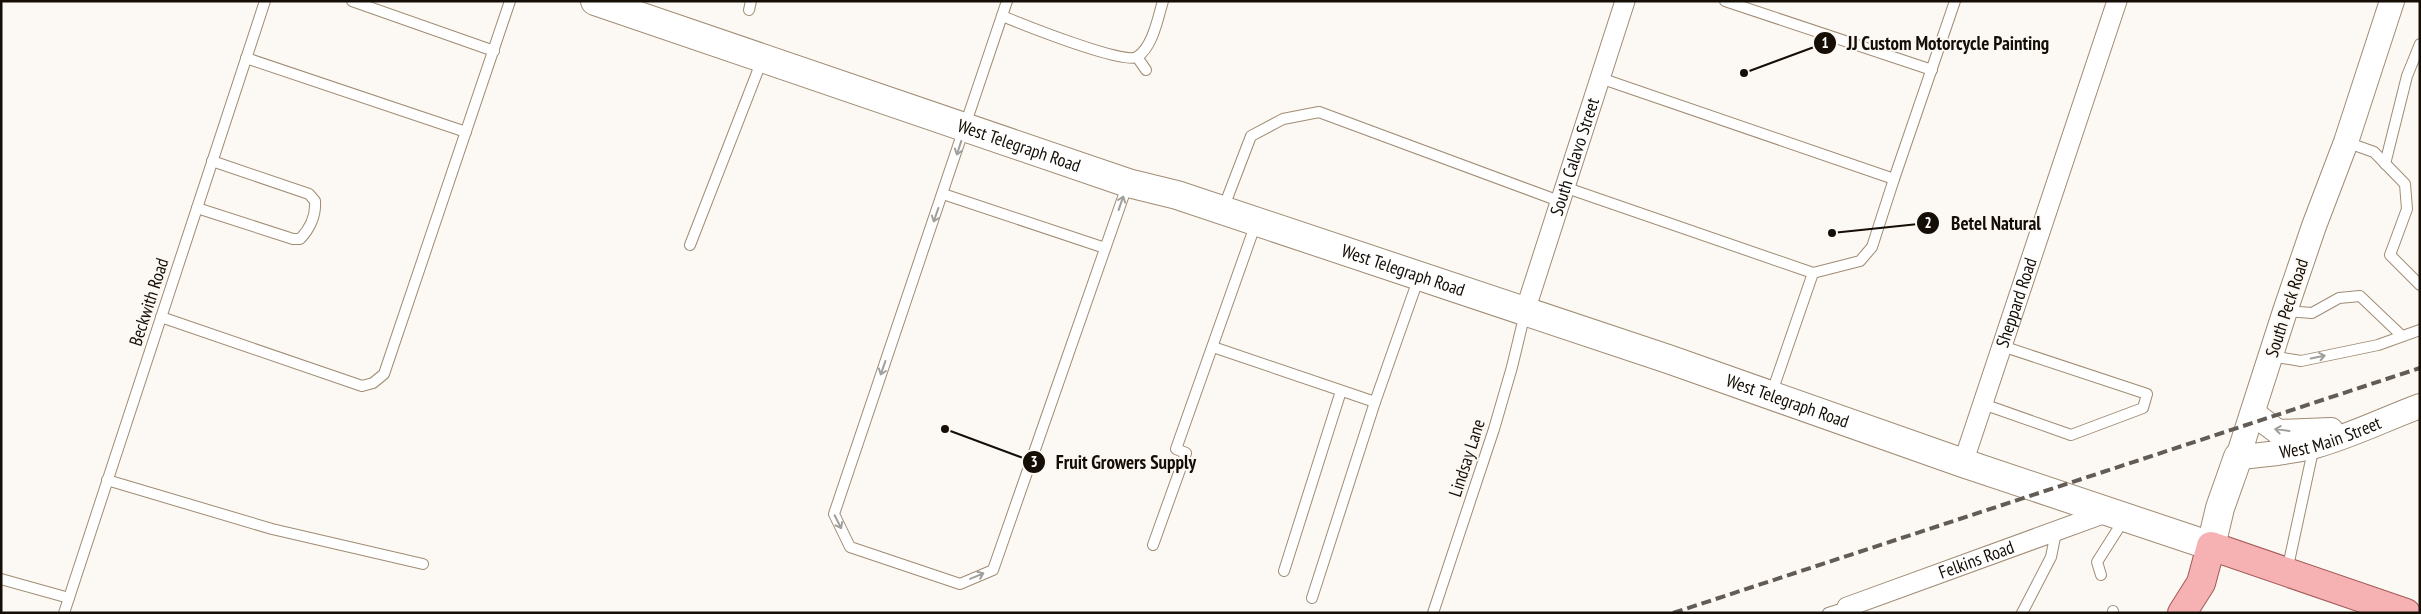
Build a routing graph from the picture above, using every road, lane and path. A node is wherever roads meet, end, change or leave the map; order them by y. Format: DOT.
graph roads {
  1 [pos="265,1"];
  2 [pos="352,1"];
  3 [pos="510,1"];
  4 [pos="595,1"];
  5 [pos="1007,1"];
  6 [pos="1163,1"];
  7 [pos="1625,1"];
  8 [pos="1725,1"];
  9 [pos="1955,1"];
  10 [pos="2117,1"];
  11 [pos="2392,1"];
  12 [pos="1002,16"];
  13 [pos="2420,44"];
  14 [pos="494,51"];
  15 [pos="763,57"];
  16 [pos="1137,57"];
  17 [pos="246,58"];
  18 [pos="1146,70"];
  19 [pos="1932,70"];
  20 [pos="1600,78"];
  21 [pos="966,127"];
  22 [pos="466,132"];
  23 [pos="2346,142"];
  24 [pos="212,161"];
  25 [pos="2385,164"];
  26 [pos="1894,179"];
  27 [pos="1128,183"];
  28 [pos="943,194"];
  29 [pos="1562,194"];
  30 [pos="197,208"];
  31 [pos="1222,210"];
  32 [pos="1257,222"];
  33 [pos="690,245"];
  34 [pos="1105,248"];
  35 [pos="1813,273"];
  36 [pos="1419,276"];
  37 [pos="2420,285"];
  38 [pos="1525,311"];
  39 [pos="2285,311"];
  40 [pos="161,317"];
  41 [pos="2420,330"];
  42 [pos="2402,336"];
  43 [pos="2002,346"];
  44 [pos="1213,347"];
  45 [pos="2270,356"];
  46 [pos="1341,391"];
  47 [pos="1771,396"];
  48 [pos="1375,402"];
  49 [pos="1983,404"];
  50 [pos="2420,406"];
  51 [pos="2253,413"];
  52 [pos="2365,428"];
  53 [pos="2314,446"];
  54 [pos="2238,457"];
  55 [pos="1963,464"];
  56 [pos="107,480"];
  57 [pos="2118,514"];
  58 [pos="2056,532"];
  59 [pos="1153,546"];
  60 [pos="2211,546"];
  61 [pos="423,564"];
  62 [pos="1284,571"];
  63 [pos="2287,572"];
  64 [pos="2101,575"];
  65 [pos="1,578"];
  66 [pos="68,598"];
  67 [pos="1312,598"];
  68 [pos="1846,610"];
  69 [pos="64,613"];
  70 [pos="1433,613"];
  71 [pos="1828,613"];
  72 [pos="2022,613"];
  73 [pos="2182,613"];
  74 [pos="2406,613"];
  1 -- 17 [label="lane, Beckwith Road"];
  2 -- 14 [label="lane"];
  3 -- 14 [label="lane"];
  4 -- 15 [label="main road, West Telegraph Road"];
  5 -- 12 [label="lane"];
  6 -- 16 [label="lane"];
  7 -- 20 [label="street, South Calavo Street"];
  8 -- 19 [label="lane"];
  9 -- 19 [label="lane"];
  10 -- 43 [label="street, Sheppard Road"];
  11 -- 23 [label="street, South Peck Road"];
  12 -- 16 [label="lane"];
  12 -- 21 [label="lane"];
  13 -- 25 [label="lane"];
  14 -- 22 [label="lane"];
  15 -- 21 [label="main road, West Telegraph Road"];
  15 -- 33 [label="lane"];
  16 -- 18 [label="lane"];
  17 -- 22 [label="lane"];
  17 -- 24 [label="lane, Beckwith Road"];
  19 -- 26 [label="lane"];
  20 -- 26 [label="lane"];
  20 -- 29 [label="street, South Calavo Street"];
  21 -- 27 [label="main road, West Telegraph Road"];
  21 -- 28 [label="lane, one-way"];
  22 -- 40 [label="lane"];
  23 -- 25 [label="lane"];
  23 -- 39 [label="street, South Peck Road"];
  24 -- 30 [label="lane, Beckwith Road"];
  24 -- 30 [label="lane"];
  25 -- 37 [label="lane"];
  26 -- 35 [label="lane"];
  27 -- 31 [label="main road, West Telegraph Road"];
  34 -- 27 [label="lane, one-way"];
  28 -- 34 [label="lane"];
  28 -- 34 [label="lane, one-way"];
  29 -- 31 [label="lane"];
  29 -- 35 [label="lane"];
  29 -- 38 [label="street, South Calavo Street"];
  30 -- 40 [label="lane, Beckwith Road"];
  31 -- 32 [label="main road, West Telegraph Road"];
  32 -- 36 [label="main road, West Telegraph Road"];
  32 -- 44 [label="lane"];
  35 -- 47 [label="lane"];
  36 -- 38 [label="main road, West Telegraph Road"];
  36 -- 48 [label="lane"];
  38 -- 47 [label="main road, West Telegraph Road"];
  38 -- 70 [label="lane, Lindsay Lane"];
  39 -- 42 [label="lane"];
  39 -- 45 [label="street, South Peck Road"];
  40 -- 56 [label="lane, Beckwith Road"];
  41 -- 42 [label="lane"];
  45 -- 42 [label="lane, one-way"];
  43 -- 49 [label="street, Sheppard Road"];
  43 -- 49 [label="lane"];
  44 -- 46 [label="lane"];
  44 -- 59 [label="lane"];
  45 -- 51 [label="street, South Peck Road"];
  46 -- 48 [label="lane"];
  46 -- 62 [label="lane"];
  47 -- 55 [label="main road, West Telegraph Road"];
  48 -- 67 [label="lane"];
  49 -- 55 [label="street, Sheppard Road"];
  50 -- 52 [label="street, West Main Street"];
  52 -- 51 [label="street, one-way"];
  51 -- 54 [label="street, South Peck Road"];
  52 -- 53 [label="street, West Main Street"];
  53 -- 54 [label="street, West Main Street"];
  53 -- 63 [label="lane"];
  54 -- 60 [label="main road, South Peck Road"];
  55 -- 57 [label="main road, West Telegraph Road"];
  56 -- 61 [label="lane"];
  56 -- 66 [label="lane, Beckwith Road"];
  57 -- 58 [label="street, Felkins Road"];
  57 -- 60 [label="main road, West Telegraph Road"];
  57 -- 64 [label="lane"];
  58 -- 68 [label="street, Felkins Road"];
  58 -- 72 [label="lane"];
  60 -- 63 [label="main road"];
  60 -- 73 [label="main road, South Peck Road"];
  63 -- 74 [label="main road"];
  65 -- 66 [label="lane"];
  66 -- 69 [label="lane, Beckwith Road"];
  68 -- 71 [label="lane"];
}
